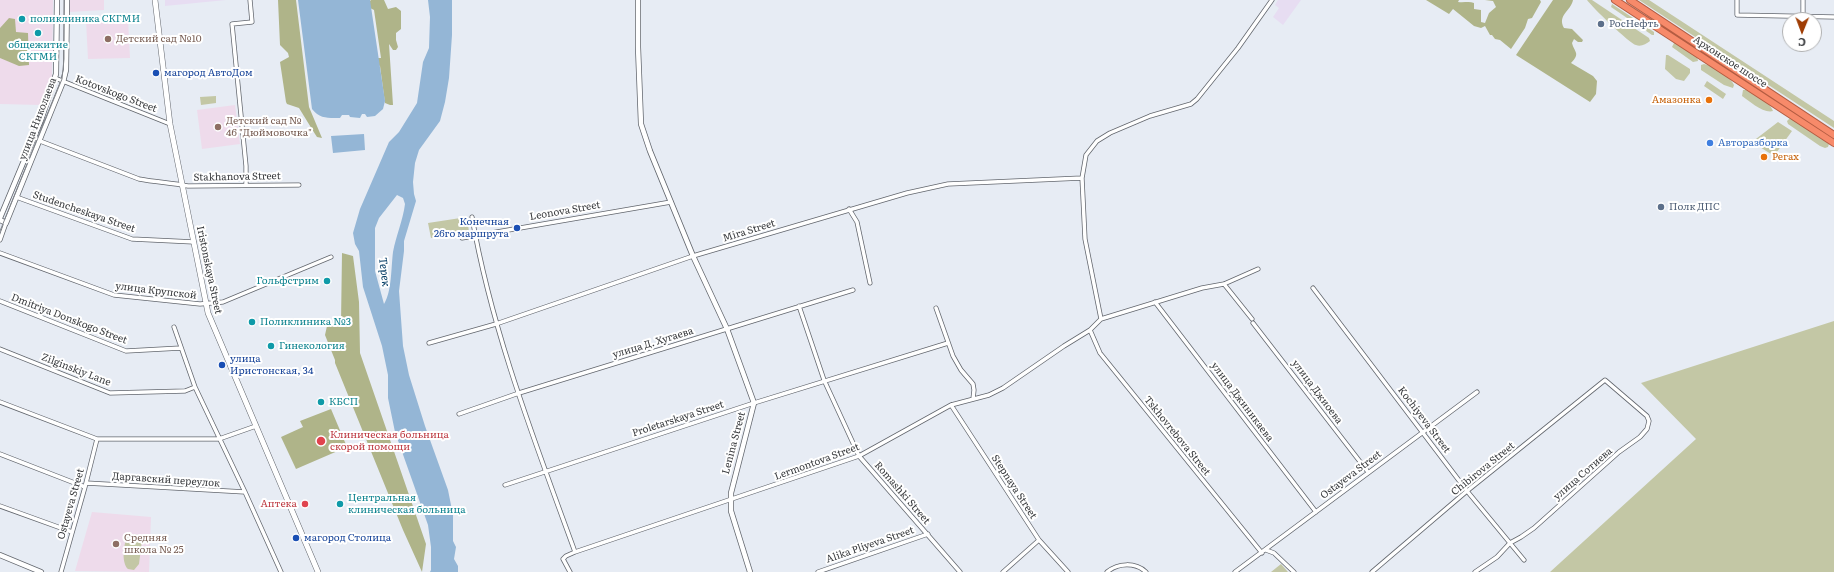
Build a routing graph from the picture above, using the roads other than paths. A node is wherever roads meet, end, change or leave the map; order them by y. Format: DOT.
graph roads {
  1 [pos="57,0"];
  2 [pos="66,0"];
  3 [pos="155,0"];
  4 [pos="250,0"];
  5 [pos="638,0"];
  6 [pos="1272,0"];
  7 [pos="1615,0"];
  8 [pos="1630,0"];
  9 [pos="1737,0"];
  10 [pos="1803,0"];
  11 [pos="1803,12"];
  12 [pos="1782,16"];
  13 [pos="1822,17"];
  14 [pos="1834,17"];
  15 [pos="55,78"];
  16 [pos="63,82"];
  17 [pos="170,124"];
  18 [pos="1834,135"];
  19 [pos="40,141"];
  20 [pos="1834,143"];
  21 [pos="1082,178"];
  22 [pos="182,185"];
  23 [pos="246,185"];
  24 [pos="299,185"];
  25 [pos="17,196"];
  26 [pos="671,202"];
  27 [pos="849,209"];
  28 [pos="472,217"];
  29 [pos="0,219"];
  30 [pos="6,223"];
  31 [pos="475,236"];
  32 [pos="462,238"];
  33 [pos="0,240"];
  34 [pos="194,242"];
  35 [pos="0,253"];
  36 [pos="693,256"];
  37 [pos="331,257"];
  38 [pos="1258,268"];
  39 [pos="870,283"];
  40 [pos="1224,284"];
  41 [pos="1313,288"];
  42 [pos="853,290"];
  43 [pos="0,301"];
  44 [pos="1156,302"];
  45 [pos="206,304"];
  46 [pos="799,306"];
  47 [pos="936,308"];
  48 [pos="1101,319"];
  49 [pos="496,324"];
  50 [pos="174,327"];
  51 [pos="726,329"];
  52 [pos="1090,330"];
  53 [pos="429,343"];
  54 [pos="948,343"];
  55 [pos="181,348"];
  56 [pos="0,349"];
  57 [pos="824,380"];
  58 [pos="1605,380"];
  59 [pos="195,387"];
  60 [pos="1477,392"];
  61 [pos="519,393"];
  62 [pos="972,399"];
  63 [pos="0,402"];
  64 [pos="754,402"];
  65 [pos="951,405"];
  66 [pos="459,414"];
  67 [pos="256,426"];
  68 [pos="1423,431"];
  69 [pos="97,439"];
  70 [pos="219,439"];
  71 [pos="0,454"];
  72 [pos="859,456"];
  73 [pos="546,472"];
  74 [pos="1368,472"];
  75 [pos="86,485"];
  76 [pos="505,485"];
  77 [pos="1467,491"];
  78 [pos="245,492"];
  79 [pos="730,501"];
  80 [pos="0,506"];
  81 [pos="1316,512"];
  82 [pos="72,532"];
  83 [pos="928,534"];
  84 [pos="1039,540"];
  85 [pos="1510,543"];
  86 [pos="1266,550"];
  87 [pos="575,552"];
  88 [pos="1262,553"];
  89 [pos="0,555"];
  90 [pos="1524,560"];
  91 [pos="41,572"];
  92 [pos="61,572"];
  93 [pos="281,572"];
  94 [pos="318,572"];
  95 [pos="570,572"];
  96 [pos="750,572"];
  97 [pos="818,572"];
  98 [pos="960,572"];
  99 [pos="1003,572"];
  100 [pos="1068,572"];
  101 [pos="1107,572"];
  102 [pos="1146,572"];
  103 [pos="1235,572"];
  104 [pos="1294,572"];
  105 [pos="1372,572"];
  106 [pos="1475,572"];
  1 -- 15 [label="street, улица Николаева"];
  2 -- 16 [label="street, улица Николаева"];
  3 -- 17 [label="main road, Iristonskaya Street"];
  4 -- 23 [label="street"];
  5 -- 26 [label="street"];
  6 -- 21 [label="street"];
  7 -- 20 [label="highway, Архонское шоссе"];
  8 -- 18 [label="highway, Архонское шоссе"];
  9 -- 12 [label="street"];
  10 -- 11 [label="street"];
  13 -- 14 [label="street"];
  15 -- 16 [label="street, Kotovskogo Street"];
  15 -- 29 [label="street, улица Николаева"];
  16 -- 17 [label="street, Kotovskogo Street"];
  16 -- 19 [label="street, улица Николаева"];
  17 -- 22 [label="main road, Iristonskaya Street"];
  19 -- 22 [label="street, Stakhanova Street"];
  19 -- 25 [label="street, улица Николаева"];
  21 -- 27 [label="street, Mira Street"];
  21 -- 48 [label="street"];
  22 -- 23 [label="street, Stakhanova Street"];
  22 -- 34 [label="main road, Iristonskaya Street"];
  23 -- 24 [label="street, Stakhanova Street"];
  25 -- 30 [label="street, улица Николаева"];
  25 -- 34 [label="street, Studencheskaya Street"];
  26 -- 31 [label="street, Leonova Street"];
  26 -- 36 [label="street, Lenina Street"];
  27 -- 36 [label="street, Mira Street"];
  27 -- 39 [label="street"];
  28 -- 31 [label="street"];
  29 -- 30 [label="street"];
  30 -- 33 [label="street, улица Николаева"];
  31 -- 32 [label="street, Leonova Street"];
  31 -- 49 [label="street"];
  34 -- 45 [label="main road, Iristonskaya Street"];
  35 -- 45 [label="street, улица Крупской"];
  36 -- 49 [label="street, Mira Street"];
  36 -- 51 [label="street, Lenina Street"];
  37 -- 45 [label="street, улица Крупской"];
  38 -- 40 [label="street"];
  40 -- 44 [label="street"];
  40 -- 74 [label="street, улица Джиоева"];
  41 -- 68 [label="street, Kochiyeva Street"];
  42 -- 46 [label="street, улица Д. Хугаева"];
  43 -- 55 [label="street, Dmitriya Donskogo Street"];
  44 -- 48 [label="street"];
  44 -- 81 [label="street, улица Джиникаева"];
  45 -- 67 [label="main road, Iristonskaya Street"];
  46 -- 51 [label="street, улица Д. Хугаева"];
  46 -- 57 [label="street, Romashki Street"];
  47 -- 54 [label="street"];
  48 -- 52 [label="street"];
  49 -- 53 [label="street, Mira Street"];
  49 -- 61 [label="street"];
  50 -- 55 [label="street"];
  51 -- 61 [label="street, улица Д. Хугаева"];
  51 -- 64 [label="street, Lenina Street"];
  52 -- 62 [label="street, Lermontova Street"];
  52 -- 88 [label="street, Tskhovrebova Street"];
  54 -- 57 [label="street, Proletarskaya Street"];
  54 -- 62 [label="street"];
  55 -- 59 [label="street"];
  56 -- 59 [label="street, Zilginskiy Lane"];
  57 -- 64 [label="street, Proletarskaya Street"];
  57 -- 72 [label="street, Romashki Street"];
  58 -- 77 [label="street, Chibirova Street"];
  58 -- 85 [label="street, улица Сотиева"];
  59 -- 70 [label="street"];
  60 -- 68 [label="street, Ostayeva Street"];
  61 -- 66 [label="street, улица Д. Хугаева"];
  61 -- 73 [label="street"];
  62 -- 65 [label="street, Lermontova Street"];
  63 -- 69 [label="street"];
  64 -- 73 [label="street, Proletarskaya Street"];
  64 -- 79 [label="street, Lenina Street"];
  65 -- 72 [label="street, Lermontova Street"];
  65 -- 84 [label="street, Stepnaya Street"];
  67 -- 70 [label="street"];
  67 -- 94 [label="main road, Iristonskaya Street"];
  68 -- 74 [label="street, Ostayeva Street"];
  68 -- 77 [label="street, Kochiyeva Street"];
  69 -- 70 [label="street"];
  69 -- 75 [label="street, Ostayeva Street"];
  70 -- 78 [label="street"];
  71 -- 75 [label="street, Даргавский переулок"];
  72 -- 79 [label="street, Lermontova Street"];
  72 -- 83 [label="street, Romashki Street"];
  73 -- 76 [label="street, Proletarskaya Street"];
  73 -- 87 [label="street"];
  74 -- 81 [label="street, Ostayeva Street"];
  75 -- 78 [label="street, Даргавский переулок"];
  75 -- 82 [label="street, Ostayeva Street"];
  77 -- 85 [label="street, Kochiyeva Street"];
  77 -- 105 [label="street, Chibirova Street"];
  78 -- 93 [label="street"];
  79 -- 87 [label="street, Lermontova Street"];
  79 -- 96 [label="street, Lenina Street"];
  80 -- 82 [label="street"];
  81 -- 86 [label="street, Ostayeva Street"];
  82 -- 92 [label="street, Ostayeva Street"];
  83 -- 97 [label="street, Alika Pliyeva Street"];
  83 -- 98 [label="street, Romashki Street"];
  84 -- 99 [label="street"];
  84 -- 100 [label="street, Stepnaya Street"];
  85 -- 90 [label="street, Kochiyeva Street"];
  85 -- 106 [label="street, улица Сотиева"];
  86 -- 88 [label="street, Ostayeva Street"];
  86 -- 104 [label="street"];
  87 -- 95 [label="street"];
  88 -- 103 [label="street, Ostayeva Street"];
  89 -- 91 [label="street"];
  101 -- 102 [label="street"];
}
